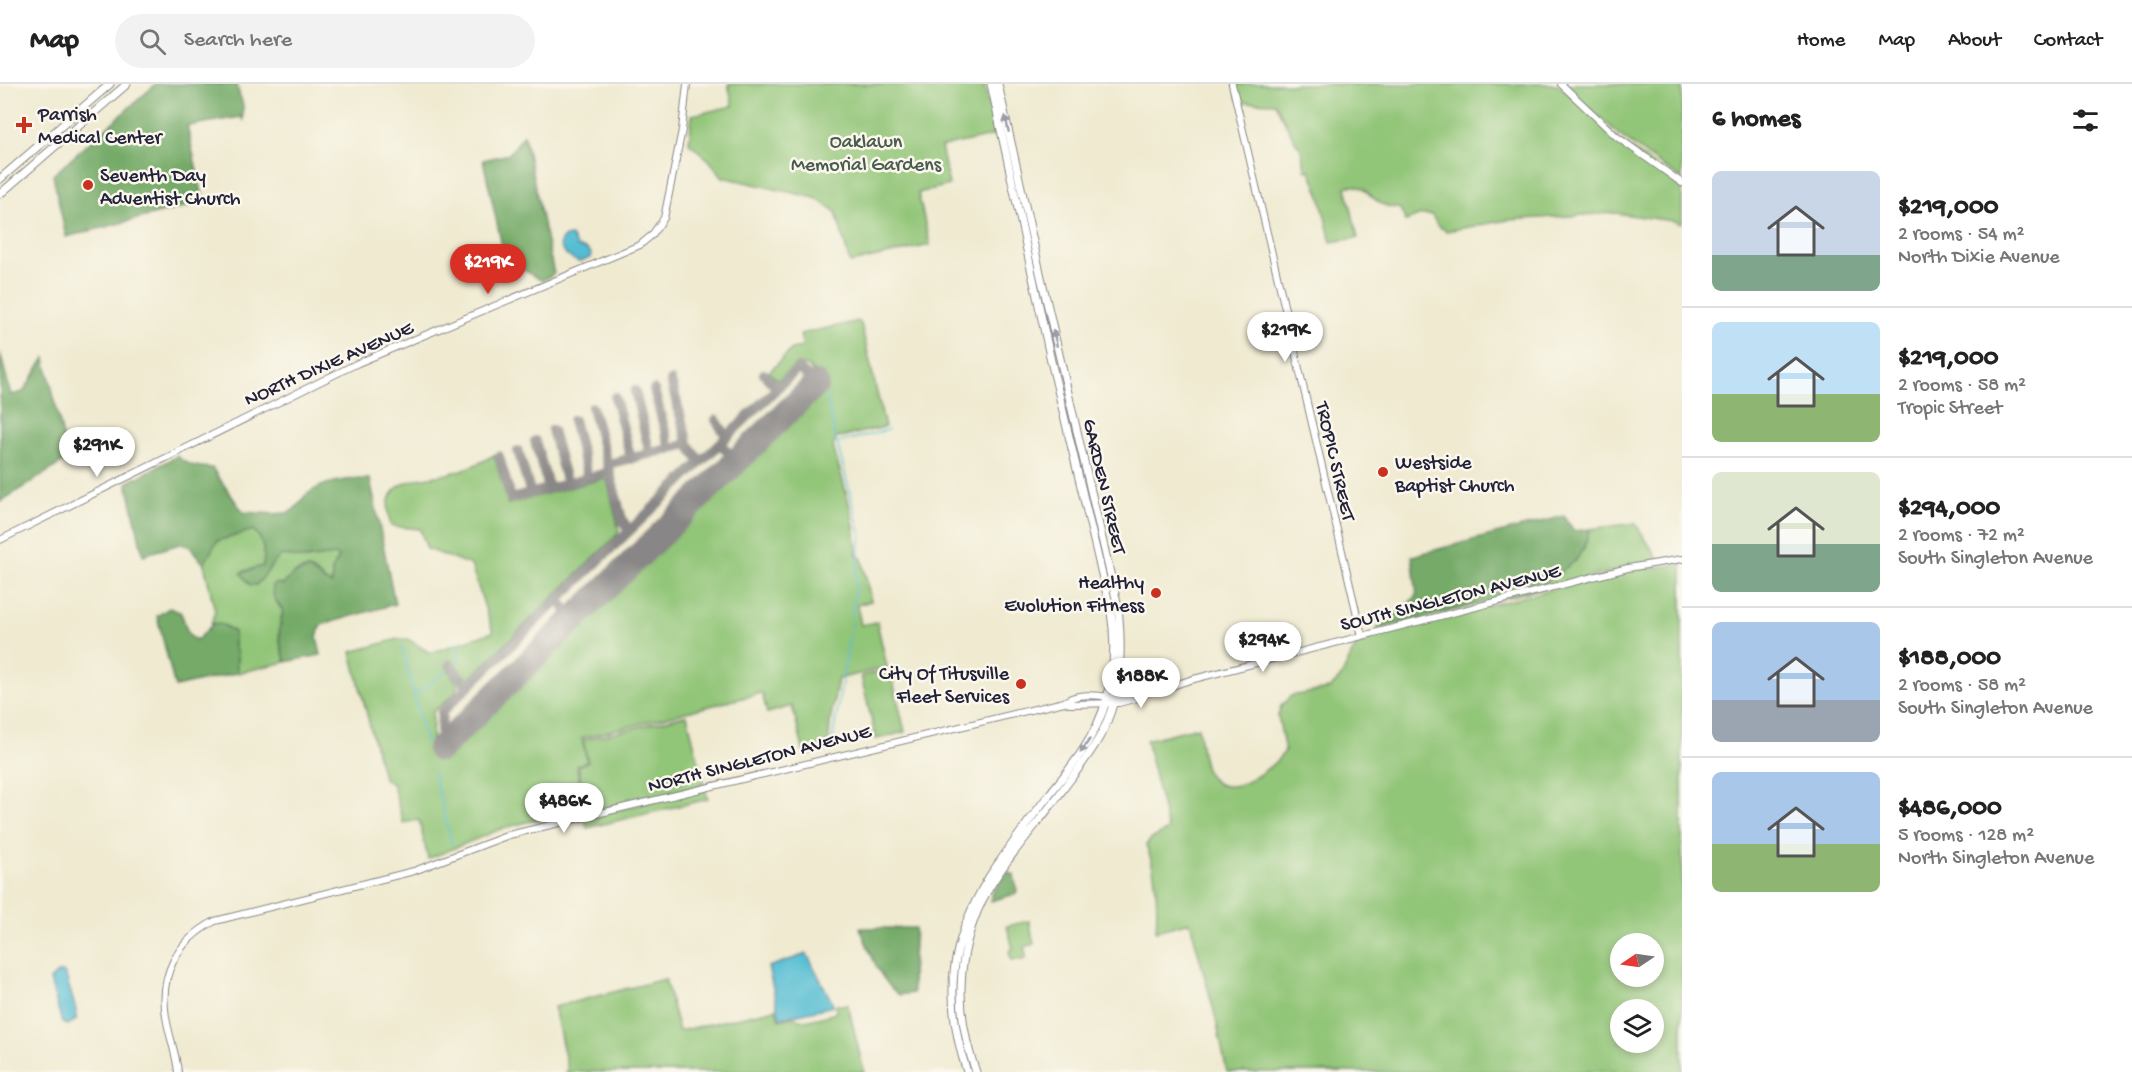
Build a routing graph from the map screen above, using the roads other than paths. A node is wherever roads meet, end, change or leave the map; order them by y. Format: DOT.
graph roads {
  1 [pos="110,84"];
  2 [pos="127,84"];
  3 [pos="687,84"];
  4 [pos="991,84"];
  5 [pos="998,84"];
  6 [pos="1232,84"];
  7 [pos="1561,84"];
  8 [pos="99,94"];
  9 [pos="106,102"];
  10 [pos="0,179"];
  11 [pos="1682,183"];
  12 [pos="0,194"];
  13 [pos="1032,236"];
  14 [pos="1024,242"];
  15 [pos="0,540"];
  16 [pos="1682,559"];
  17 [pos="1362,636"];
  18 [pos="1110,700"];
  19 [pos="1041,812"];
  20 [pos="178,1072"];
  21 [pos="967,1072"];
  22 [pos="976,1072"];
  1 -- 8 [label="main road"];
  2 -- 9 [label="main road"];
  3 -- 15 [label="street, NORTH DIXIE AVENUE"];
  4 -- 14 [label="main road, GARDEN STREET"];
  13 -- 5 [label="main road, GARDEN STREET, one-way"];
  6 -- 17 [label="street, TROPIC STREET"];
  7 -- 11 [label="street"];
  8 -- 9 [label="main road"];
  8 -- 10 [label="main road"];
  9 -- 12 [label="main road"];
  13 -- 14 [label="main road"];
  18 -- 13 [label="main road, GARDEN STREET, one-way"];
  14 -- 18 [label="main road, GARDEN STREET"];
  16 -- 17 [label="street, SOUTH SINGLETON AVENUE"];
  17 -- 18 [label="street, SOUTH SINGLETON AVENUE"];
  18 -- 19 [label="main road, GARDEN STREET, one-way"];
  18 -- 19 [label="main road, GARDEN STREET"];
  18 -- 20 [label="street, NORTH SINGLETON AVENUE"];
  19 -- 21 [label="main road, GARDEN STREET"];
  19 -- 22 [label="main road, GARDEN STREET"];
}
